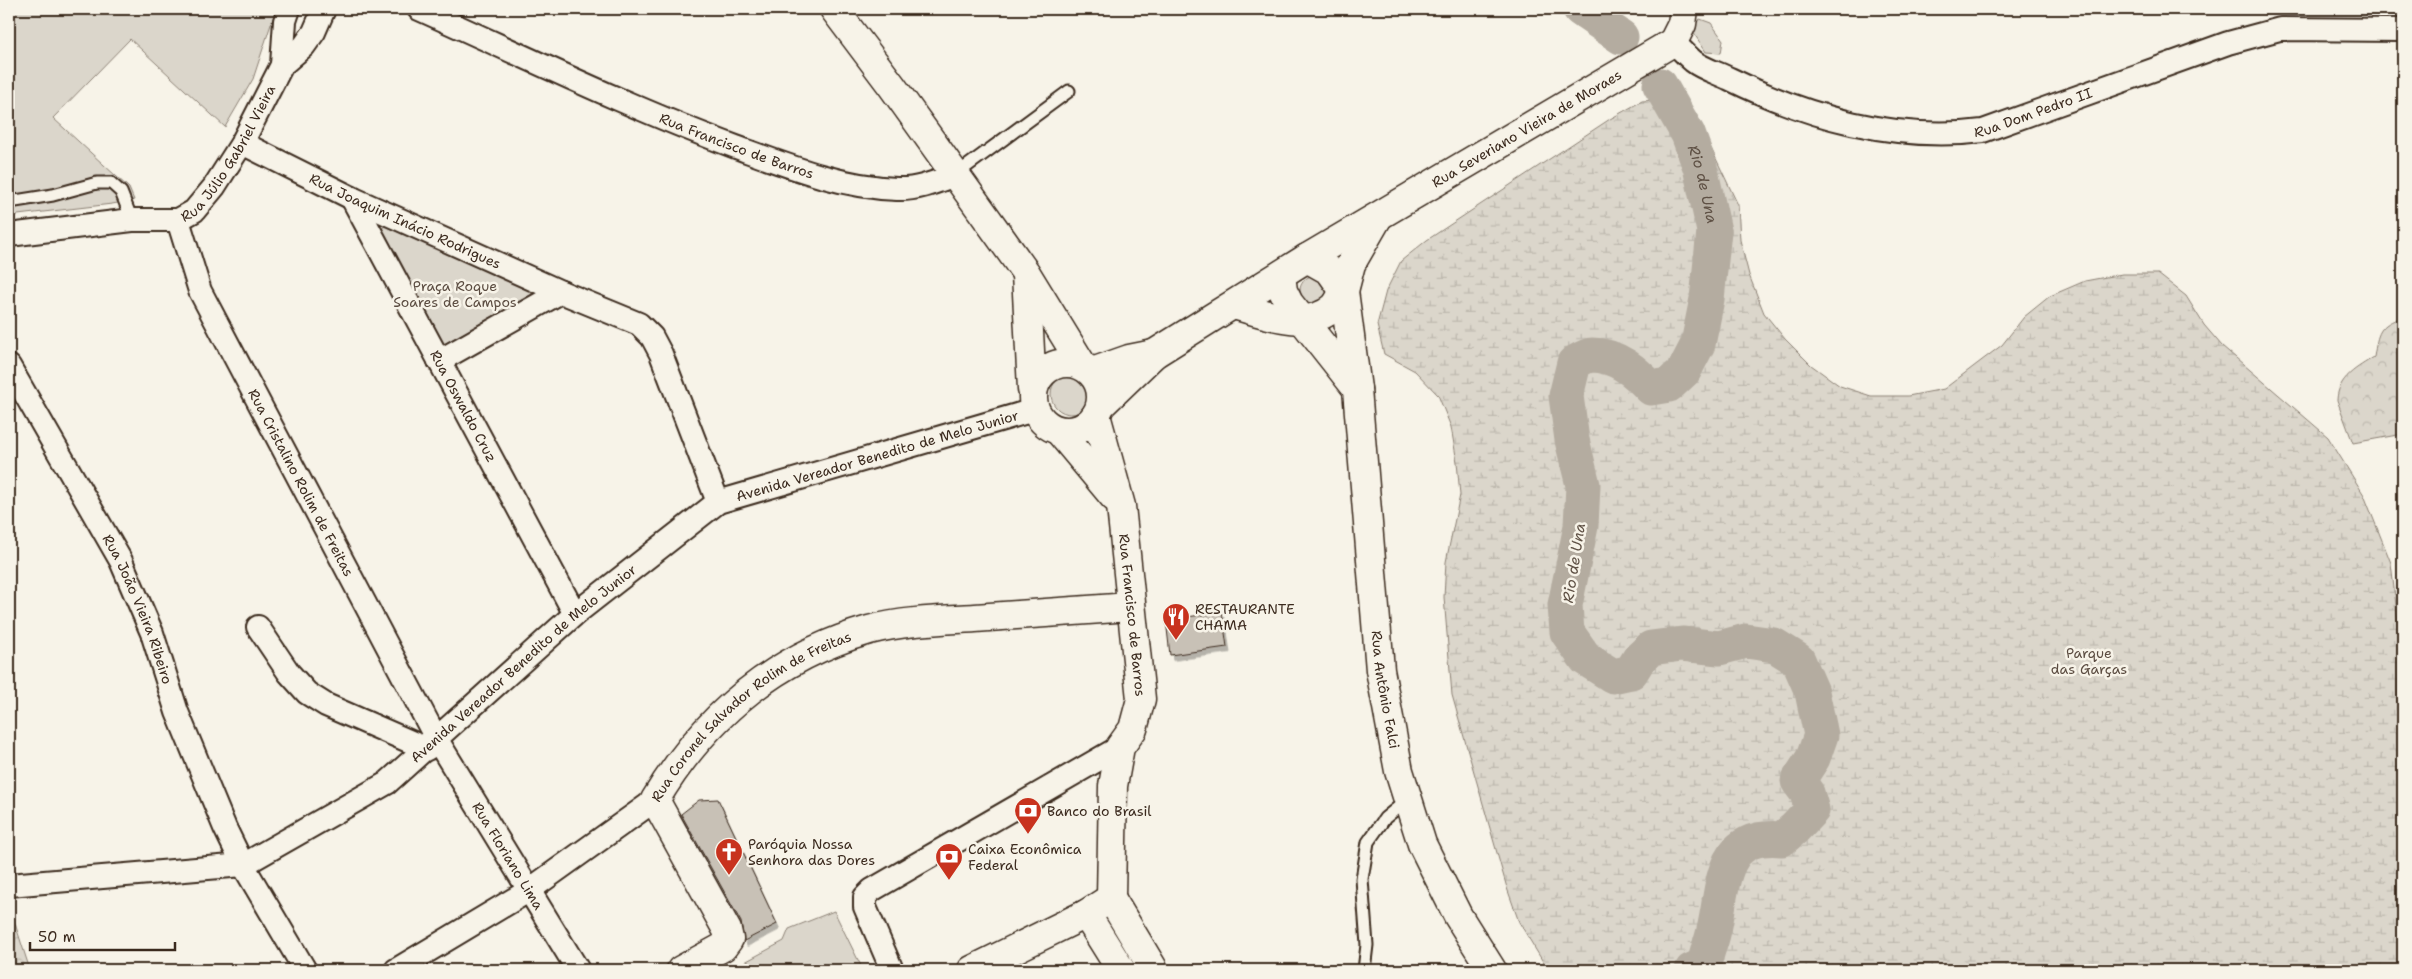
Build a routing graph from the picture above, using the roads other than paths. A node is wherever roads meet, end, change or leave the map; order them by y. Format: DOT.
graph roads {
  1 [pos="289,9"];
  2 [pos="324,9"];
  3 [pos="419,9"];
  4 [pos="834,9"];
  5 [pos="856,9"];
  6 [pos="1684,9"];
  7 [pos="2403,30"];
  8 [pos="1673,42"];
  9 [pos="282,64"];
  10 [pos="892,86"];
  11 [pos="1069,91"];
  12 [pos="242,143"];
  13 [pos="955,175"];
  14 [pos="352,198"];
  15 [pos="9,202"];
  16 [pos="1380,214"];
  17 [pos="132,220"];
  18 [pos="178,220"];
  19 [pos="9,235"];
  20 [pos="1307,258"];
  21 [pos="1026,273"];
  22 [pos="1281,275"];
  23 [pos="1344,291"];
  24 [pos="561,292"];
  25 [pos="1234,305"];
  26 [pos="1302,319"];
  27 [pos="1154,354"];
  28 [pos="439,361"];
  29 [pos="9,366"];
  30 [pos="1088,369"];
  31 [pos="1357,389"];
  32 [pos="1033,399"];
  33 [pos="1098,410"];
  34 [pos="1059,431"];
  35 [pos="718,502"];
  36 [pos="1121,506"];
  37 [pos="1130,607"];
  38 [pos="575,614"];
  39 [pos="258,627"];
  40 [pos="432,744"];
  41 [pos="1120,747"];
  42 [pos="1408,798"];
  43 [pos="655,800"];
  44 [pos="243,865"];
  45 [pos="10,880"];
  46 [pos="528,891"];
  47 [pos="1111,898"];
  48 [pos="1086,914"];
  49 [pos="305,970"];
  50 [pos="396,970"];
  51 [pos="578,970"];
  52 [pos="681,970"];
  53 [pos="892,970"];
  54 [pos="972,970"];
  55 [pos="1121,970"];
  56 [pos="1154,970"];
  57 [pos="1364,970"];
  58 [pos="1492,970"];
  1 -- 9 [label="street, Rua Júlio Gabriel Vieira"];
  2 -- 9 [label="street, Rua Júlio Gabriel Vieira"];
  3 -- 13 [label="street, Rua Francisco de Barros"];
  4 -- 10 [label="main road"];
  5 -- 10 [label="main road"];
  6 -- 8 [label="main road"];
  7 -- 8 [label="street, Rua Dom Pedro II"];
  8 -- 16 [label="main road, Rua Severiano Vieira de Moraes"];
  9 -- 12 [label="street, Rua Júlio Gabriel Vieira"];
  10 -- 13 [label="main road"];
  11 -- 13 [label="lane"];
  12 -- 14 [label="street, Rua Joaquim Inácio Rodrigues"];
  12 -- 18 [label="street, Rua Júlio Gabriel Vieira"];
  13 -- 21 [label="main road"];
  14 -- 24 [label="street, Rua Joaquim Inácio Rodrigues"];
  14 -- 28 [label="street, Rua Oswaldo Cruz"];
  15 -- 17 [label="lane"];
  16 -- 20 [label="main road, Rua Severiano Vieira de Moraes"];
  16 -- 23 [label="main road, Rua Severiano Vieira de Moraes"];
  17 -- 18 [label="street, Rua Júlio Gabriel Vieira"];
  17 -- 19 [label="street, Rua Júlio Gabriel Vieira"];
  18 -- 40 [label="street, Rua Cristalino Rolim de Freitas"];
  20 -- 22 [label="main road, Rua Severiano Vieira de Moraes"];
  20 -- 23 [label="main road, Rua Antônio Falci"];
  21 -- 30 [label="main road"];
  21 -- 32 [label="main road"];
  22 -- 25 [label="main road, Rua Severiano Vieira de Moraes"];
  22 -- 26 [label="main road"];
  23 -- 26 [label="main road, Rua Severiano Vieira de Moraes"];
  23 -- 31 [label="main road, Rua Antônio Falci"];
  24 -- 28 [label="street"];
  24 -- 35 [label="street, Rua Joaquim Inácio Rodrigues"];
  25 -- 26 [label="main road, Rua Severiano Vieira de Moraes"];
  25 -- 27 [label="main road, Rua Severiano Vieira de Moraes"];
  26 -- 31 [label="main road"];
  27 -- 30 [label="main road, Rua Severiano Vieira de Moraes"];
  27 -- 33 [label="main road, Rua Severiano Vieira de Moraes"];
  28 -- 38 [label="street, Rua Oswaldo Cruz"];
  29 -- 44 [label="street, Rua João Vieira Ribeiro"];
  30 -- 32 [label="main road"];
  30 -- 33 [label="main road"];
  31 -- 42 [label="main road, Rua Antônio Falci"];
  32 -- 34 [label="main road"];
  32 -- 35 [label="street, Avenida Vereador Benedito de Melo Junior"];
  33 -- 34 [label="main road"];
  33 -- 36 [label="main road, Rua Francisco de Barros"];
  34 -- 36 [label="main road"];
  35 -- 38 [label="street, Avenida Vereador Benedito de Melo Junior"];
  36 -- 37 [label="main road, Rua Francisco de Barros"];
  37 -- 41 [label="main road, Rua Francisco de Barros"];
  37 -- 43 [label="main road, Rua Coronel Salvador Rolim de Freitas"];
  38 -- 40 [label="street, Avenida Vereador Benedito de Melo Junior"];
  39 -- 40 [label="street"];
  40 -- 44 [label="street, Avenida Vereador Benedito de Melo Junior"];
  40 -- 46 [label="street, Rua Floriano Lima"];
  41 -- 47 [label="main road, Rua Francisco de Barros"];
  41 -- 53 [label="street"];
  42 -- 57 [label="lane"];
  42 -- 58 [label="main road, Rua Antônio Falci"];
  43 -- 46 [label="street, Rua Coronel Salvador Rolim de Freitas"];
  43 -- 52 [label="main road"];
  44 -- 45 [label="street, Avenida Vereador Benedito de Melo Junior"];
  44 -- 49 [label="street, Rua João Vieira Ribeiro"];
  46 -- 50 [label="street, Rua Coronel Salvador Rolim de Freitas"];
  46 -- 51 [label="street, Rua Floriano Lima"];
  47 -- 48 [label="main road"];
  47 -- 56 [label="main road"];
  48 -- 54 [label="main road"];
  48 -- 55 [label="main road"];
}
